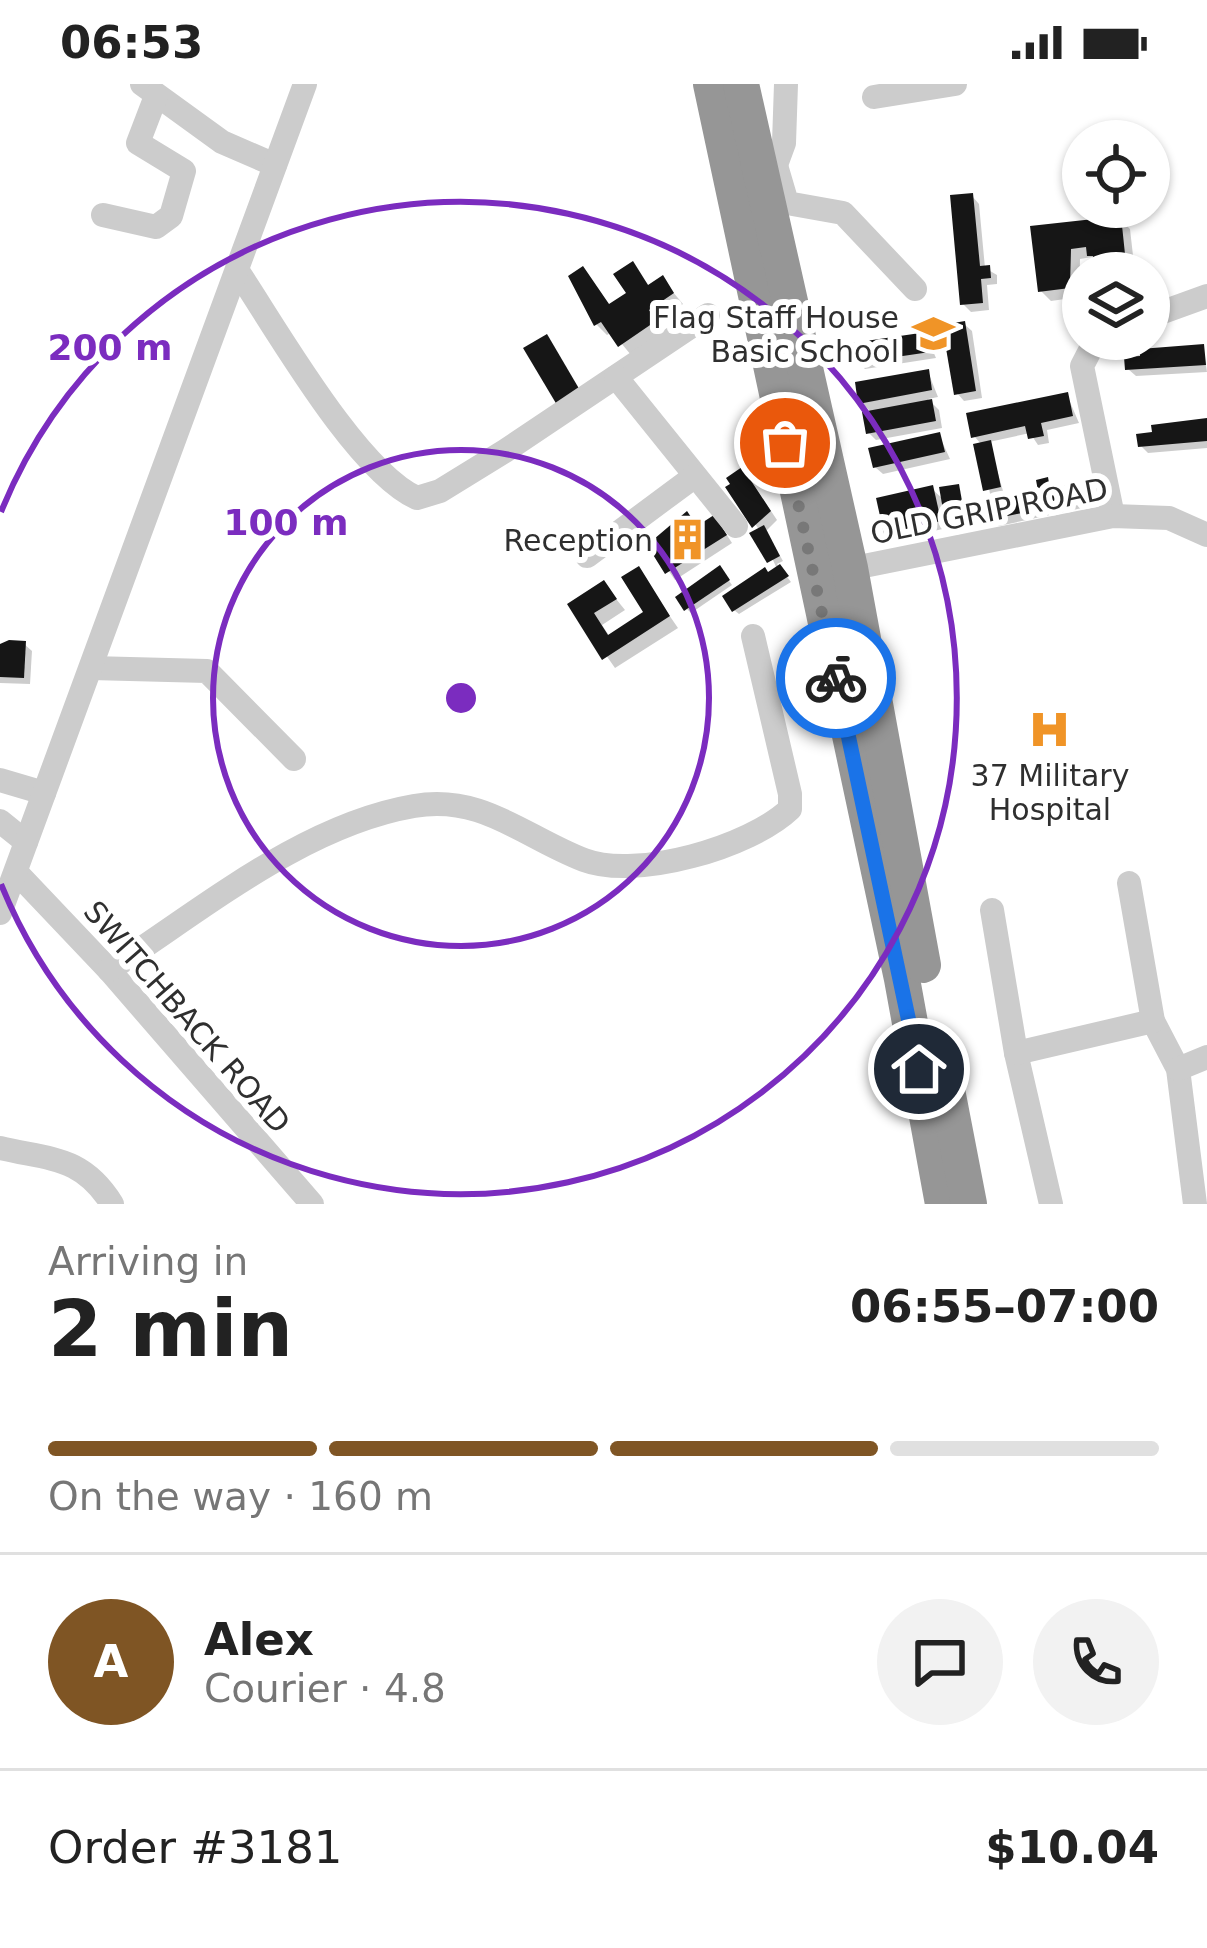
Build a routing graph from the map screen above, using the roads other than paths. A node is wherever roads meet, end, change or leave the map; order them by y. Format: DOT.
graph roads {
  1 [pos="305,84"];
  2 [pos="711,84"];
  3 [pos="741,84"];
  4 [pos="786,84"];
  5 [pos="955,84"];
  6 [pos="149,90"];
  7 [pos="874,97"];
  8 [pos="275,165"];
  9 [pos="770,181"];
  10 [pos="103,215"];
  11 [pos="239,273"];
  12 [pos="915,289"];
  13 [pos="1207,296"];
  14 [pos="1170,309"];
  15 [pos="708,315"];
  16 [pos="1085,360"];
  17 [pos="616,377"];
  18 [pos="695,476"];
  19 [pos="1113,516"];
  20 [pos="736,526"];
  21 [pos="1207,535"];
  22 [pos="587,556"];
  23 [pos="850,568"];
  24 [pos="813,577"];
  25 [pos="753,636"];
  26 [pos="91,668"];
  27 [pos="294,759"];
  28 [pos="0,781"];
  29 [pos="44,793"];
  30 [pos="0,821"];
  31 [pos="26,842"];
  32 [pos="16,872"];
  33 [pos="1129,883"];
  34 [pos="992,910"];
  35 [pos="0,913"];
  36 [pos="110,970"];
  37 [pos="1154,1021"];
  38 [pos="1016,1053"];
  39 [pos="1207,1058"];
  40 [pos="1178,1069"];
  41 [pos="2,1155"];
  42 [pos="306,1202"];
  43 [pos="112,1204"];
  44 [pos="943,1204"];
  45 [pos="970,1204"];
  46 [pos="1051,1204"];
  47 [pos="1196,1204"];
  1 -- 8 [label="street"];
  2 -- 24 [label="highway"];
  3 -- 9 [label="highway"];
  4 -- 9 [label="street"];
  5 -- 7 [label="street"];
  6 -- 8 [label="street"];
  6 -- 10 [label="street"];
  8 -- 11 [label="street"];
  9 -- 12 [label="street"];
  9 -- 23 [label="highway"];
  11 -- 17 [label="street"];
  11 -- 26 [label="street"];
  13 -- 14 [label="street"];
  15 -- 17 [label="street"];
  16 -- 19 [label="street"];
  17 -- 18 [label="street"];
  18 -- 20 [label="street"];
  18 -- 22 [label="street"];
  19 -- 21 [label="street, OLD GRIP ROAD"];
  19 -- 23 [label="street, OLD GRIP ROAD"];
  23 -- 24 [label="street, OLD GRIP ROAD"];
  23 -- 45 [label="highway"];
  24 -- 44 [label="highway"];
  25 -- 36 [label="street"];
  26 -- 27 [label="street"];
  26 -- 29 [label="street"];
  28 -- 29 [label="street"];
  29 -- 31 [label="street"];
  30 -- 31 [label="street"];
  31 -- 32 [label="street"];
  32 -- 35 [label="street"];
  32 -- 36 [label="street, SWITCHBACK ROAD"];
  33 -- 37 [label="street"];
  34 -- 38 [label="street"];
  36 -- 42 [label="street, SWITCHBACK ROAD"];
  37 -- 38 [label="street"];
  37 -- 40 [label="street"];
  38 -- 46 [label="street"];
  39 -- 40 [label="street"];
  40 -- 47 [label="street"];
  41 -- 43 [label="street"];
}
